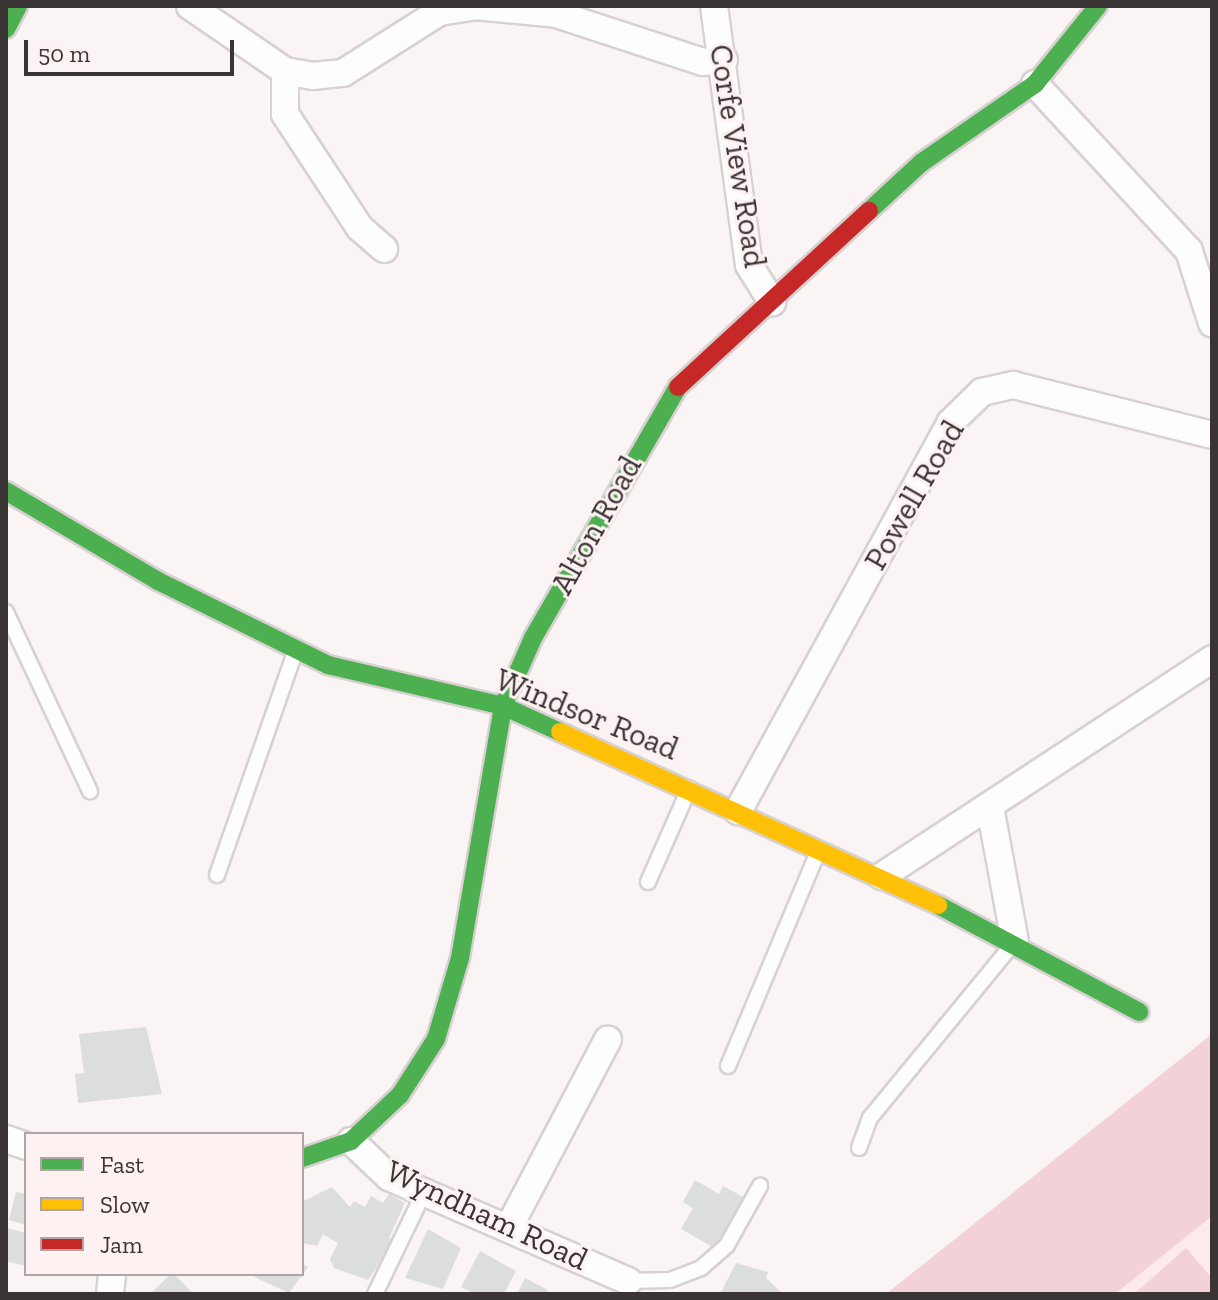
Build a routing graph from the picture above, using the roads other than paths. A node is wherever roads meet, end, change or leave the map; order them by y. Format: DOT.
graph roads {
  1 [pos="18,6"];
  2 [pos="190,6"];
  3 [pos="714,6"];
  4 [pos="1098,6"];
  5 [pos="6,29"];
  6 [pos="724,60"];
  7 [pos="285,71"];
  8 [pos="1035,84"];
  9 [pos="384,249"];
  10 [pos="772,302"];
  11 [pos="1212,323"];
  12 [pos="1212,435"];
  13 [pos="6,491"];
  14 [pos="6,612"];
  15 [pos="296,650"];
  16 [pos="1212,659"];
  17 [pos="503,706"];
  18 [pos="689,789"];
  19 [pos="90,791"];
  20 [pos="990,807"];
  21 [pos="738,811"];
  22 [pos="819,847"];
  23 [pos="217,875"];
  24 [pos="882,876"];
  25 [pos="648,882"];
  26 [pos="1015,942"];
  27 [pos="1139,1012"];
  28 [pos="608,1039"];
  29 [pos="728,1066"];
  30 [pos="351,1141"];
  31 [pos="859,1148"];
  32 [pos="304,1157"];
  33 [pos="760,1186"];
  34 [pos="424,1192"];
  35 [pos="509,1227"];
  36 [pos="628,1281"];
  37 [pos="375,1294"];
  1 -- 5 [label="street"];
  2 -- 7 [label="street"];
  3 -- 6 [label="street, Corfe View Road"];
  4 -- 8 [label="street, Alton Road"];
  6 -- 7 [label="street"];
  6 -- 10 [label="street, Corfe View Road"];
  7 -- 9 [label="street"];
  8 -- 10 [label="street, Alton Road"];
  8 -- 11 [label="street"];
  10 -- 17 [label="street, Alton Road"];
  12 -- 21 [label="street, Powell Road"];
  13 -- 15 [label="street, Windsor Road"];
  14 -- 19 [label="lane"];
  15 -- 17 [label="street, Windsor Road"];
  15 -- 23 [label="lane"];
  16 -- 20 [label="street"];
  17 -- 18 [label="street, Windsor Road"];
  17 -- 30 [label="street, Alton Road"];
  18 -- 21 [label="street, Windsor Road"];
  18 -- 25 [label="lane"];
  20 -- 24 [label="street"];
  20 -- 26 [label="street"];
  21 -- 22 [label="street, Windsor Road"];
  22 -- 24 [label="street, Windsor Road"];
  22 -- 29 [label="lane"];
  24 -- 26 [label="street, Windsor Road"];
  26 -- 27 [label="street, Windsor Road"];
  26 -- 31 [label="lane"];
  28 -- 35 [label="street"];
  30 -- 32 [label="street, Alton Road"];
  30 -- 34 [label="street, Wyndham Road"];
  33 -- 36 [label="lane"];
  34 -- 35 [label="street, Wyndham Road"];
  34 -- 37 [label="lane"];
  35 -- 36 [label="street, Wyndham Road"];
}
